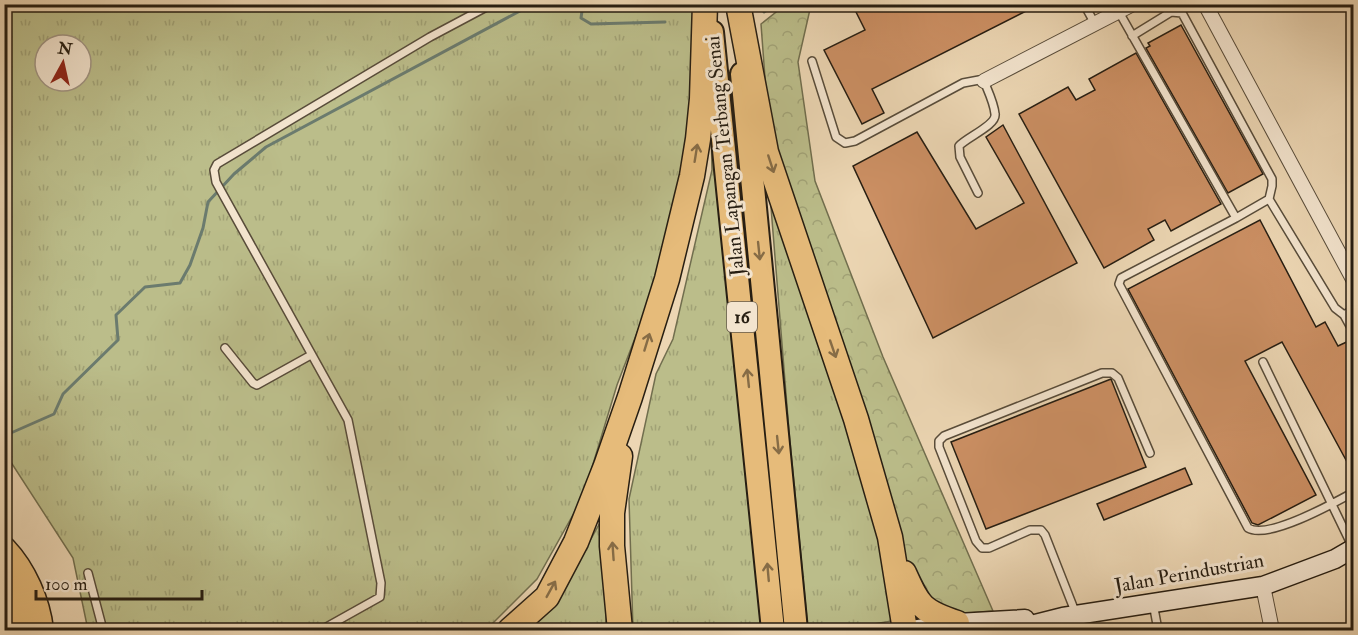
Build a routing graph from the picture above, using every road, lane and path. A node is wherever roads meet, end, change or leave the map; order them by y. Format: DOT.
graph roads {
  1 [pos="492,4"];
  2 [pos="705,4"];
  3 [pos="709,4"];
  4 [pos="736,4"];
  5 [pos="1084,4"];
  6 [pos="1132,4"];
  7 [pos="1205,4"];
  8 [pos="1119,12"];
  9 [pos="1095,24"];
  10 [pos="1132,36"];
  11 [pos="812,61"];
  12 [pos="984,81"];
  13 [pos="978,193"];
  14 [pos="1269,199"];
  15 [pos="1236,218"];
  16 [pos="1353,281"];
  17 [pos="1353,309"];
  18 [pos="1344,315"];
  19 [pos="1353,333"];
  20 [pos="225,348"];
  21 [pos="311,355"];
  22 [pos="1263,362"];
  23 [pos="630,397"];
  24 [pos="1150,453"];
  25 [pos="1353,492"];
  26 [pos="1332,504"];
  27 [pos="890,537"];
  28 [pos="1353,548"];
  29 [pos="4,549"];
  30 [pos="88,573"];
  31 [pos="4,586"];
  32 [pos="1263,586"];
  33 [pos="1153,602"];
  34 [pos="1069,616"];
  35 [pos="957,623"];
  36 [pos="22,630"];
  37 [pos="41,630"];
  38 [pos="104,630"];
  39 [pos="321,630"];
  40 [pos="510,630"];
  41 [pos="620,630"];
  42 [pos="773,630"];
  43 [pos="796,630"];
  44 [pos="905,630"];
  45 [pos="912,630"];
  46 [pos="1011,630"];
  47 [pos="1158,630"];
  48 [pos="1272,630"];
  1 -- 21 [label="lane"];
  23 -- 2 [label="highway, one-way"];
  42 -- 3 [label="highway, Jalan Lapangan Terbang Senai / 16, one-way"];
  4 -- 27 [label="highway, one-way"];
  4 -- 43 [label="highway, Jalan Lapangan Terbang Senai / 16, one-way"];
  5 -- 9 [label="lane"];
  6 -- 8 [label="street"];
  7 -- 16 [label="street"];
  8 -- 9 [label="street"];
  8 -- 10 [label="lane"];
  9 -- 12 [label="street"];
  10 -- 14 [label="lane"];
  10 -- 15 [label="lane"];
  11 -- 12 [label="lane"];
  12 -- 13 [label="lane"];
  14 -- 15 [label="lane"];
  14 -- 18 [label="lane"];
  15 -- 26 [label="lane"];
  17 -- 18 [label="lane"];
  18 -- 19 [label="lane"];
  20 -- 21 [label="lane"];
  21 -- 39 [label="lane"];
  22 -- 26 [label="lane"];
  40 -- 23 [label="highway, one-way"];
  41 -- 23 [label="highway, one-way"];
  24 -- 34 [label="lane"];
  25 -- 26 [label="lane"];
  26 -- 28 [label="lane"];
  27 -- 35 [label="highway"];
  27 -- 44 [label="highway"];
  28 -- 32 [label="main road, Jalan Perindustrian"];
  29 -- 37 [label="highway"];
  30 -- 38 [label="lane"];
  31 -- 36 [label="highway"];
  32 -- 33 [label="main road, Jalan Perindustrian"];
  32 -- 48 [label="street"];
  33 -- 34 [label="main road, Jalan Perindustrian"];
  33 -- 47 [label="lane"];
  34 -- 35 [label="main road"];
  34 -- 46 [label="main road"];
  35 -- 45 [label="main road"];
}
